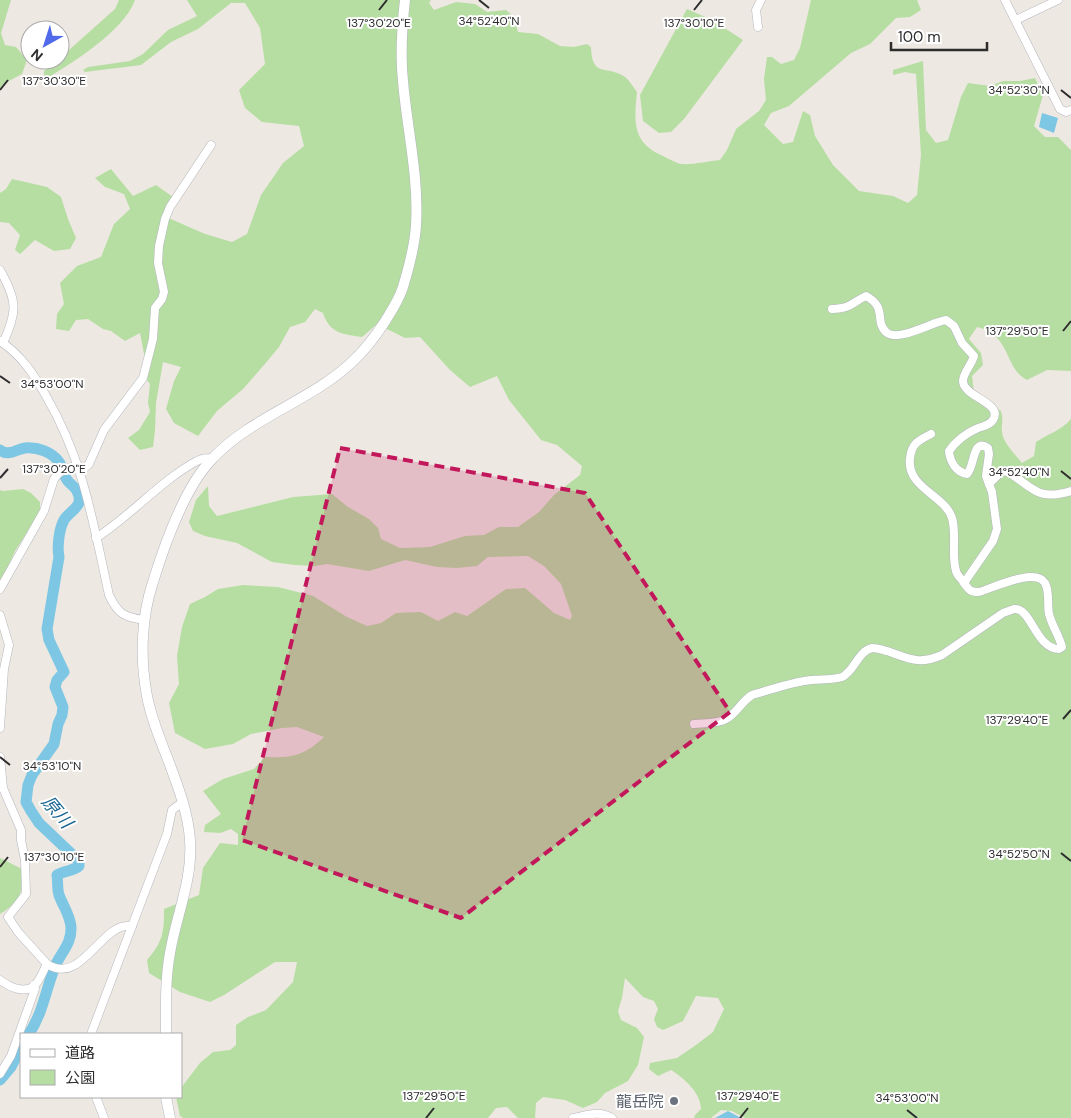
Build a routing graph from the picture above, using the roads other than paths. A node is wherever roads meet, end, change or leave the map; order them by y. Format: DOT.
graph roads {
  1 [pos="405,0"];
  2 [pos="761,0"];
  3 [pos="1005,0"];
  4 [pos="1058,0"];
  5 [pos="1016,20"];
  6 [pos="758,27"];
  7 [pos="1071,110"];
  8 [pos="211,145"];
  9 [pos="0,270"];
  10 [pos="832,310"];
  11 [pos="2,342"];
  12 [pos="930,434"];
  13 [pos="212,458"];
  14 [pos="79,468"];
  15 [pos="989,484"];
  16 [pos="1071,491"];
  17 [pos="96,538"];
  18 [pos="964,583"];
  19 [pos="0,589"];
  20 [pos="0,615"];
  21 [pos="144,620"];
  22 [pos="694,724"];
  23 [pos="0,728"];
  24 [pos="0,757"];
  25 [pos="183,802"];
  26 [pos="132,926"];
  27 [pos="52,967"];
  28 [pos="0,980"];
  29 [pos="34,986"];
  30 [pos="91,1033"];
  31 [pos="166,1033"];
  32 [pos="0,1074"];
  33 [pos="96,1098"];
  34 [pos="166,1098"];
  35 [pos="104,1118"];
  36 [pos="170,1118"];
  37 [pos="573,1118"];
  38 [pos="612,1118"];
  1 -- 13 [label="street"];
  2 -- 6 [label="street"];
  3 -- 5 [label="street"];
  4 -- 5 [label="street"];
  5 -- 7 [label="street"];
  8 -- 14 [label="street"];
  9 -- 11 [label="street"];
  10 -- 15 [label="street"];
  11 -- 14 [label="street"];
  12 -- 18 [label="street"];
  13 -- 17 [label="street"];
  13 -- 21 [label="street"];
  14 -- 17 [label="street"];
  14 -- 19 [label="street"];
  15 -- 16 [label="street"];
  15 -- 18 [label="street"];
  17 -- 21 [label="street"];
  18 -- 22 [label="street"];
  20 -- 23 [label="street"];
  21 -- 25 [label="street"];
  24 -- 27 [label="street"];
  25 -- 26 [label="street"];
  25 -- 31 [label="street"];
  26 -- 27 [label="street"];
  26 -- 30 [label="street"];
  27 -- 29 [label="street"];
  28 -- 29 [label="street"];
  29 -- 32 [label="street"];
  33 -- 35 [label="street"];
  34 -- 36 [label="street"];
  37 -- 38 [label="street"];
}
